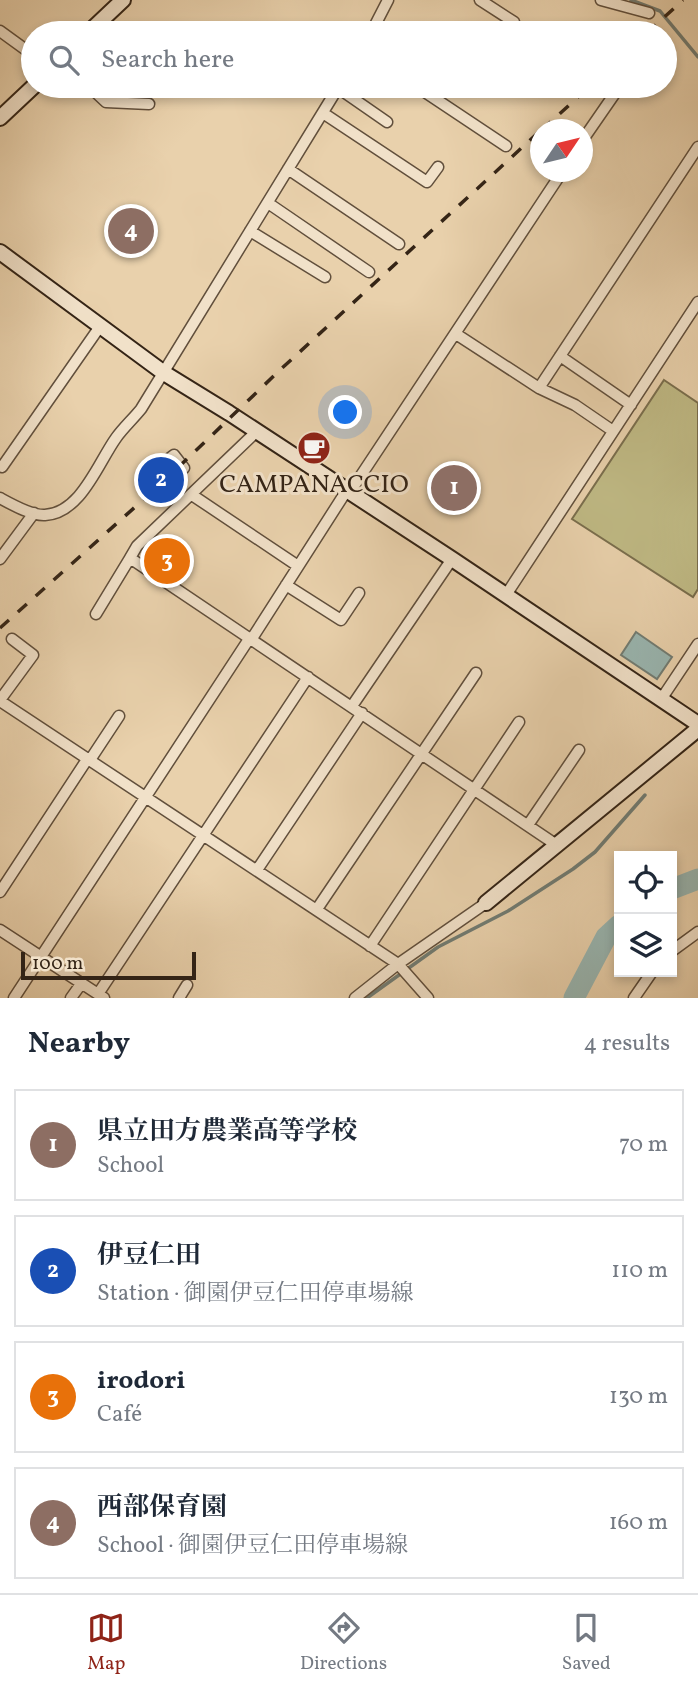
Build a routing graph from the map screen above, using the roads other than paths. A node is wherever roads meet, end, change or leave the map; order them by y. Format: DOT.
graph roads {
  1 [pos="122,0"];
  2 [pos="388,0"];
  3 [pos="480,0"];
  4 [pos="601,0"];
  5 [pos="649,13"];
  6 [pos="100,21"];
  7 [pos="377,21"];
  8 [pos="512,21"];
  9 [pos="0,31"];
  10 [pos="21,46"];
  11 [pos="21,98"];
  12 [pos="102,98"];
  13 [pos="332,98"];
  14 [pos="353,98"];
  15 [pos="434,98"];
  16 [pos="612,98"];
  17 [pos="149,104"];
  18 [pos="323,113"];
  19 [pos="0,118"];
  20 [pos="387,122"];
  21 [pos="593,126"];
  22 [pos="506,146"];
  23 [pos="698,147"];
  24 [pos="438,167"];
  25 [pos="288,169"];
  26 [pos="555,182"];
  27 [pos="268,203"];
  28 [pos="250,231"];
  29 [pos="399,244"];
  30 [pos="1,255"];
  31 [pos="369,272"];
  32 [pos="325,277"];
  33 [pos="698,302"];
  34 [pos="101,325"];
  35 [pos="456,334"];
  36 [pos="560,356"];
  37 [pos="164,373"];
  38 [pos="539,388"];
  39 [pos="631,405"];
  40 [pos="613,431"];
  41 [pos="256,432"];
  42 [pos="170,458"];
  43 [pos="2,467"];
  44 [pos="184,468"];
  45 [pos="348,491"];
  46 [pos="192,495"];
  47 [pos="0,498"];
  48 [pos="34,513"];
  49 [pos="130,558"];
  50 [pos="0,559"];
  51 [pos="452,559"];
  52 [pos="298,566"];
  53 [pos="286,585"];
  54 [pos="359,593"];
  55 [pos="506,595"];
  56 [pos="96,614"];
  57 [pos="12,639"];
  58 [pos="250,640"];
  59 [pos="698,645"];
  60 [pos="476,673"];
  61 [pos="308,677"];
  62 [pos="662,698"];
  63 [pos="0,701"];
  64 [pos="352,706"];
  65 [pos="362,713"];
  66 [pos="119,716"];
  67 [pos="519,722"];
  68 [pos="698,727"];
  69 [pos="579,750"];
  70 [pos="422,753"];
  71 [pos="89,759"];
  72 [pos="475,788"];
  73 [pos="146,797"];
  74 [pos="528,825"];
  75 [pos="202,834"];
  76 [pos="558,846"];
  77 [pos="257,870"];
  78 [pos="0,892"];
  79 [pos="486,904"];
  80 [pos="317,909"];
  81 [pos="0,930"];
  82 [pos="698,932"];
  83 [pos="370,946"];
  84 [pos="677,947"];
  85 [pos="41,958"];
  86 [pos="398,964"];
  87 [pos="649,977"];
  88 [pos="81,984"];
  89 [pos="187,985"];
  90 [pos="101,996"];
  91 [pos="14,998"];
  92 [pos="71,998"];
  93 [pos="179,998"];
  94 [pos="355,998"];
  95 [pos="428,998"];
  96 [pos="634,998"];
  1 -- 6 [label="street"];
  2 -- 7 [label="street"];
  3 -- 8 [label="street"];
  4 -- 5 [label="street"];
  9 -- 10 [label="street"];
  11 -- 19 [label="street"];
  12 -- 17 [label="street"];
  13 -- 18 [label="street"];
  14 -- 20 [label="street"];
  15 -- 22 [label="street"];
  16 -- 21 [label="street"];
  18 -- 24 [label="street"];
  18 -- 25 [label="street"];
  23 -- 36 [label="street"];
  25 -- 27 [label="street"];
  25 -- 29 [label="street"];
  26 -- 35 [label="street"];
  27 -- 28 [label="street"];
  27 -- 31 [label="street"];
  28 -- 32 [label="street"];
  28 -- 37 [label="street"];
  30 -- 34 [label="street"];
  33 -- 39 [label="street"];
  34 -- 37 [label="street"];
  34 -- 43 [label="street"];
  35 -- 38 [label="street"];
  35 -- 45 [label="street"];
  36 -- 38 [label="street"];
  36 -- 39 [label="street"];
  37 -- 41 [label="street"];
  37 -- 48 [label="street"];
  38 -- 40 [label="street"];
  39 -- 40 [label="street"];
  40 -- 55 [label="street"];
  41 -- 45 [label="street"];
  41 -- 46 [label="street"];
  42 -- 44 [label="street"];
  45 -- 51 [label="street"];
  45 -- 52 [label="street"];
  46 -- 49 [label="street"];
  46 -- 52 [label="street"];
  47 -- 48 [label="street"];
  48 -- 50 [label="street"];
  49 -- 56 [label="street"];
  49 -- 58 [label="street"];
  51 -- 55 [label="street"];
  51 -- 64 [label="street"];
  52 -- 53 [label="street"];
  53 -- 54 [label="street"];
  53 -- 58 [label="street"];
  55 -- 62 [label="street"];
  57 -- 63 [label="street"];
  58 -- 61 [label="street"];
  58 -- 73 [label="street"];
  59 -- 62 [label="street"];
  60 -- 70 [label="street"];
  61 -- 64 [label="street"];
  61 -- 75 [label="street"];
  62 -- 68 [label="street"];
  63 -- 71 [label="street"];
  64 -- 65 [label="street"];
  65 -- 70 [label="street"];
  65 -- 77 [label="street"];
  66 -- 71 [label="street"];
  67 -- 72 [label="street"];
  68 -- 76 [label="street"];
  69 -- 74 [label="street"];
  70 -- 72 [label="street"];
  70 -- 80 [label="street"];
  71 -- 73 [label="street"];
  71 -- 78 [label="street"];
  72 -- 74 [label="street"];
  72 -- 83 [label="street"];
  73 -- 75 [label="street"];
  73 -- 85 [label="street"];
  74 -- 76 [label="street"];
  75 -- 77 [label="street"];
  75 -- 90 [label="street"];
  76 -- 79 [label="street"];
  77 -- 80 [label="street"];
  79 -- 86 [label="street"];
  80 -- 83 [label="street"];
  81 -- 85 [label="street"];
  82 -- 84 [label="street"];
  83 -- 86 [label="street"];
  85 -- 88 [label="street"];
  85 -- 91 [label="street"];
  86 -- 94 [label="street"];
  86 -- 95 [label="street"];
  87 -- 96 [label="street"];
  88 -- 90 [label="street"];
  88 -- 92 [label="street"];
  89 -- 93 [label="street"];
}
